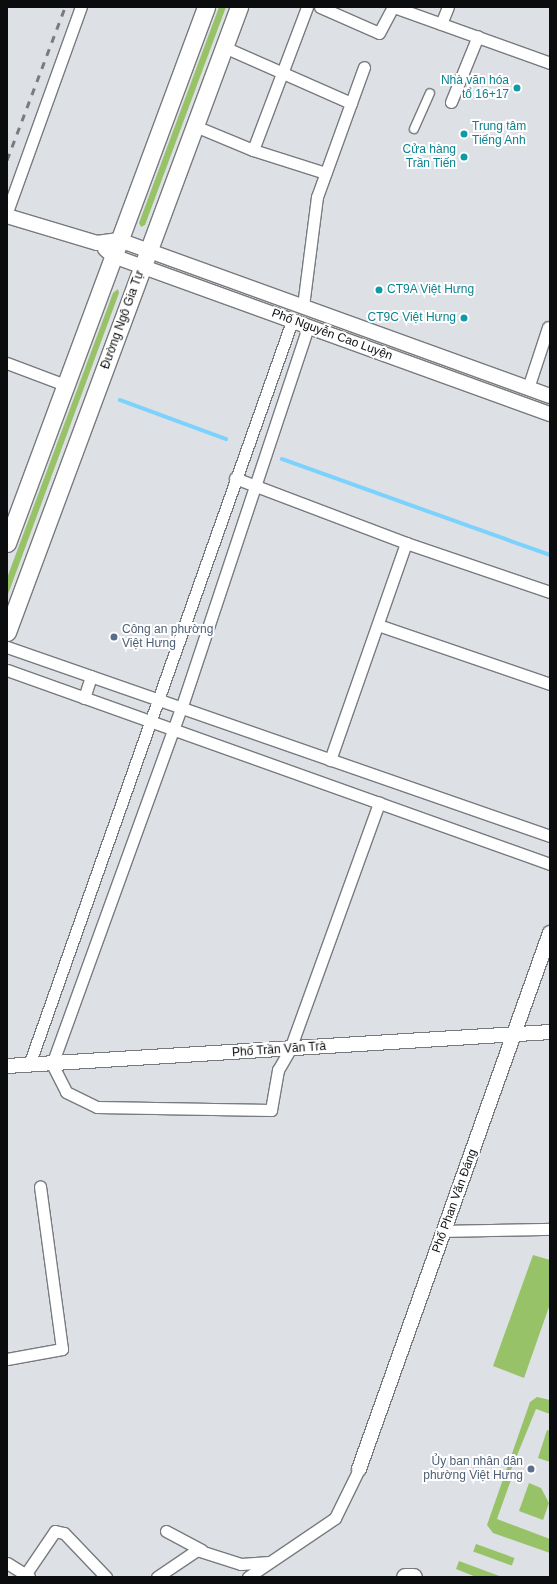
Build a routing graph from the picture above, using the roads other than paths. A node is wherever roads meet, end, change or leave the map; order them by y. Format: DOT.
graph roads {
  1 [pos="81,7"];
  2 [pos="206,7"];
  3 [pos="239,7"];
  4 [pos="307,7"];
  5 [pos="320,7"];
  6 [pos="393,7"];
  7 [pos="448,7"];
  8 [pos="441,24"];
  9 [pos="478,36"];
  10 [pos="224,47"];
  11 [pos="550,63"];
  12 [pos="364,67"];
  13 [pos="284,72"];
  14 [pos="430,93"];
  15 [pos="451,102"];
  16 [pos="351,103"];
  17 [pos="195,126"];
  18 [pos="414,129"];
  19 [pos="252,150"];
  20 [pos="325,173"];
  21 [pos="7,212"];
  22 [pos="7,216"];
  23 [pos="119,240"];
  24 [pos="97,243"];
  25 [pos="148,251"];
  26 [pos="113,256"];
  27 [pos="142,267"];
  28 [pos="303,306"];
  29 [pos="292,321"];
  30 [pos="308,326"];
  31 [pos="548,327"];
  32 [pos="7,363"];
  33 [pos="65,385"];
  34 [pos="528,388"];
  35 [pos="550,396"];
  36 [pos="550,414"];
  37 [pos="235,478"];
  38 [pos="253,485"];
  39 [pos="7,543"];
  40 [pos="406,543"];
  41 [pos="550,592"];
  42 [pos="378,625"];
  43 [pos="7,632"];
  44 [pos="7,647"];
  45 [pos="7,670"];
  46 [pos="90,676"];
  47 [pos="550,684"];
  48 [pos="84,698"];
  49 [pos="157,699"];
  50 [pos="181,708"];
  51 [pos="149,721"];
  52 [pos="173,730"];
  53 [pos="330,760"];
  54 [pos="379,803"];
  55 [pos="550,836"];
  56 [pos="550,864"];
  57 [pos="550,933"];
  58 [pos="550,1032"];
  59 [pos="514,1034"];
  60 [pos="290,1050"];
  61 [pos="52,1064"];
  62 [pos="29,1065"];
  63 [pos="7,1066"];
  64 [pos="40,1186"];
  65 [pos="550,1229"];
  66 [pos="444,1231"];
  67 [pos="7,1359"];
  68 [pos="359,1469"];
  69 [pos="166,1531"];
  70 [pos="201,1550"];
  71 [pos="270,1562"];
  72 [pos="7,1563"];
  73 [pos="27,1576"];
  74 [pos="106,1577"];
  75 [pos="157,1577"];
  76 [pos="248,1577"];
  77 [pos="405,1577"];
  78 [pos="413,1577"];
  1 -- 21 [label="street"];
  2 -- 23 [label="main road"];
  3 -- 10 [label="main road, Đường Ngô Gia Tự"];
  4 -- 13 [label="street"];
  5 -- 6 [label="street"];
  6 -- 8 [label="street"];
  7 -- 8 [label="street"];
  8 -- 9 [label="street"];
  9 -- 11 [label="street"];
  9 -- 15 [label="street"];
  10 -- 13 [label="street"];
  10 -- 17 [label="main road, Đường Ngô Gia Tự"];
  12 -- 16 [label="street"];
  13 -- 16 [label="street"];
  13 -- 19 [label="street"];
  14 -- 18 [label="street"];
  16 -- 20 [label="street"];
  17 -- 19 [label="street"];
  17 -- 25 [label="main road, Đường Ngô Gia Tự"];
  19 -- 20 [label="street"];
  20 -- 28 [label="street"];
  22 -- 24 [label="street"];
  23 -- 24 [label="street"];
  23 -- 25 [label="street, Phố Nguyễn Cao Luyện"];
  23 -- 26 [label="main road"];
  24 -- 26 [label="street, Phố Nguyễn Cao Luyện"];
  25 -- 27 [label="main road, Đường Ngô Gia Tự"];
  25 -- 28 [label="street, Phố Nguyễn Cao Luyện"];
  26 -- 27 [label="street, Phố Nguyễn Cao Luyện"];
  26 -- 33 [label="main road"];
  27 -- 29 [label="street, Phố Nguyễn Cao Luyện"];
  27 -- 43 [label="main road, Đường Ngô Gia Tự"];
  28 -- 34 [label="street, Phố Nguyễn Cao Luyện"];
  29 -- 30 [label="street, Phố Nguyễn Cao Luyện"];
  29 -- 37 [label="street"];
  30 -- 36 [label="street, Phố Nguyễn Cao Luyện"];
  30 -- 38 [label="street"];
  31 -- 34 [label="street"];
  32 -- 33 [label="street"];
  33 -- 39 [label="main road"];
  34 -- 35 [label="street, Phố Nguyễn Cao Luyện"];
  37 -- 38 [label="street"];
  37 -- 49 [label="street"];
  38 -- 40 [label="street"];
  38 -- 50 [label="street"];
  40 -- 41 [label="street"];
  40 -- 42 [label="street"];
  42 -- 47 [label="street"];
  42 -- 53 [label="street"];
  44 -- 46 [label="street"];
  45 -- 48 [label="street"];
  46 -- 48 [label="street"];
  46 -- 49 [label="street"];
  48 -- 51 [label="street"];
  49 -- 50 [label="street"];
  49 -- 51 [label="street"];
  50 -- 52 [label="street"];
  50 -- 53 [label="street"];
  51 -- 52 [label="street"];
  51 -- 62 [label="street"];
  52 -- 54 [label="street"];
  52 -- 61 [label="street"];
  53 -- 55 [label="street"];
  54 -- 56 [label="street"];
  54 -- 60 [label="street"];
  57 -- 59 [label="street, Phố Phan Văn Đáng"];
  58 -- 59 [label="street, Phố Trần Văn Trà"];
  59 -- 60 [label="street, Phố Trần Văn Trà"];
  59 -- 66 [label="street, Phố Phan Văn Đáng"];
  60 -- 61 [label="street, Phố Trần Văn Trà"];
  60 -- 61 [label="street"];
  61 -- 62 [label="street, Phố Trần Văn Trà"];
  62 -- 63 [label="street, Phố Trần Văn Trà"];
  64 -- 67 [label="street"];
  65 -- 66 [label="street"];
  66 -- 68 [label="street, Phố Phan Văn Đáng"];
  68 -- 71 [label="street"];
  69 -- 70 [label="street"];
  70 -- 71 [label="street"];
  70 -- 75 [label="street"];
  71 -- 76 [label="street"];
  72 -- 73 [label="street"];
  73 -- 74 [label="street"];
  77 -- 78 [label="main road"];
}
